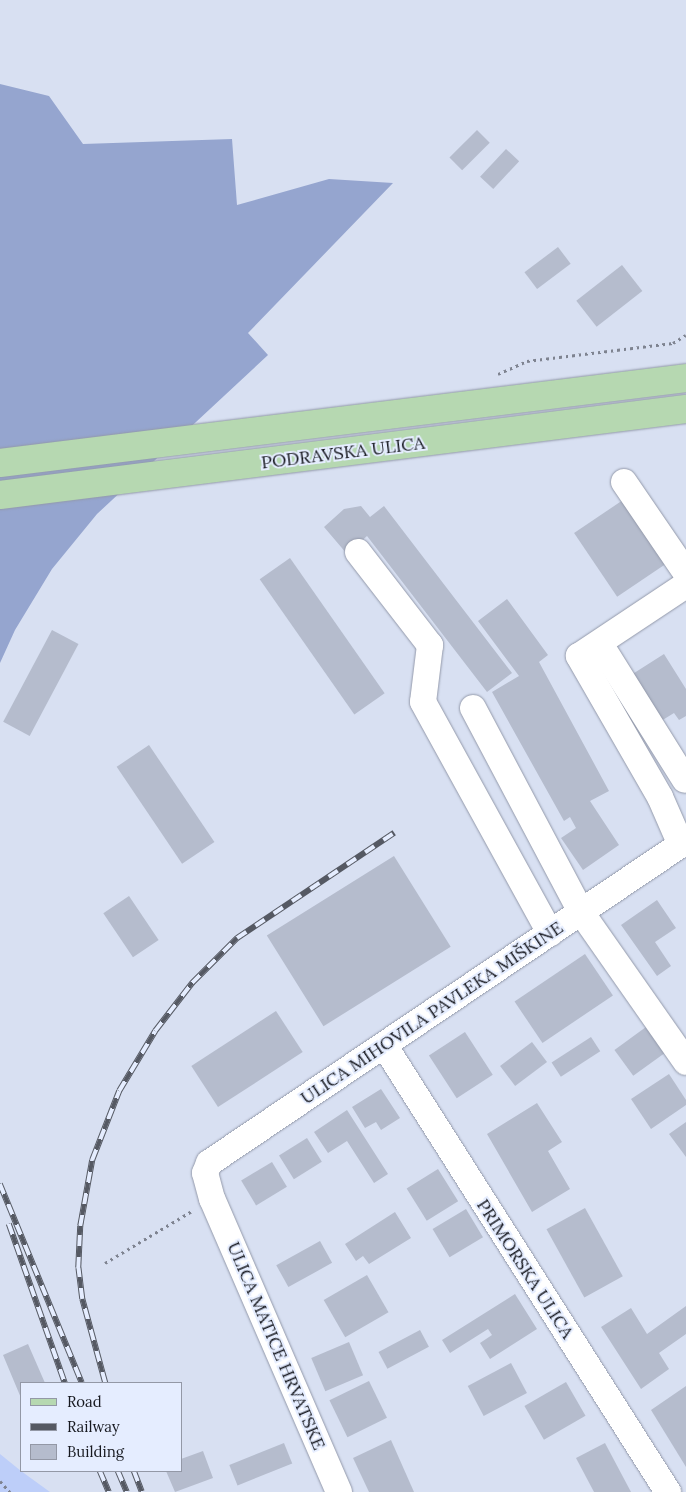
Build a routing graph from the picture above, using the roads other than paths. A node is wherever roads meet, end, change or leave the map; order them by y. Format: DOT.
graph roads {
  1 [pos="686,378"];
  2 [pos="686,410"];
  3 [pos="0,463"];
  4 [pos="624,482"];
  5 [pos="0,495"];
  6 [pos="358,552"];
  7 [pos="686,573"];
  8 [pos="686,585"];
  9 [pos="600,644"];
  10 [pos="473,708"];
  11 [pos="685,779"];
  12 [pos="660,797"];
  13 [pos="683,843"];
  14 [pos="581,912"];
  15 [pos="550,933"];
  16 [pos="384,1045"];
  17 [pos="686,1062"];
  18 [pos="212,1199"];
  19 [pos="339,1492"];
  20 [pos="668,1492"];
  1 -- 3 [label="main road, PODRAVSKA ULICA"];
  2 -- 5 [label="main road, PODRAVSKA ULICA"];
  4 -- 7 [label="street"];
  6 -- 15 [label="street"];
  8 -- 9 [label="street"];
  9 -- 11 [label="street"];
  9 -- 12 [label="street"];
  10 -- 14 [label="street"];
  11 -- 12 [label="street"];
  12 -- 13 [label="street"];
  13 -- 14 [label="street, ULICA MIHOVILA PAVLEKA MIŠKINE"];
  14 -- 15 [label="street, ULICA MIHOVILA PAVLEKA MIŠKINE"];
  14 -- 17 [label="street"];
  15 -- 16 [label="street, ULICA MIHOVILA PAVLEKA MIŠKINE"];
  16 -- 18 [label="street, ULICA MIHOVILA PAVLEKA MIŠKINE"];
  16 -- 20 [label="street, PRIMORSKA ULICA"];
  18 -- 19 [label="street, ULICA MATICE HRVATSKE"];
}
